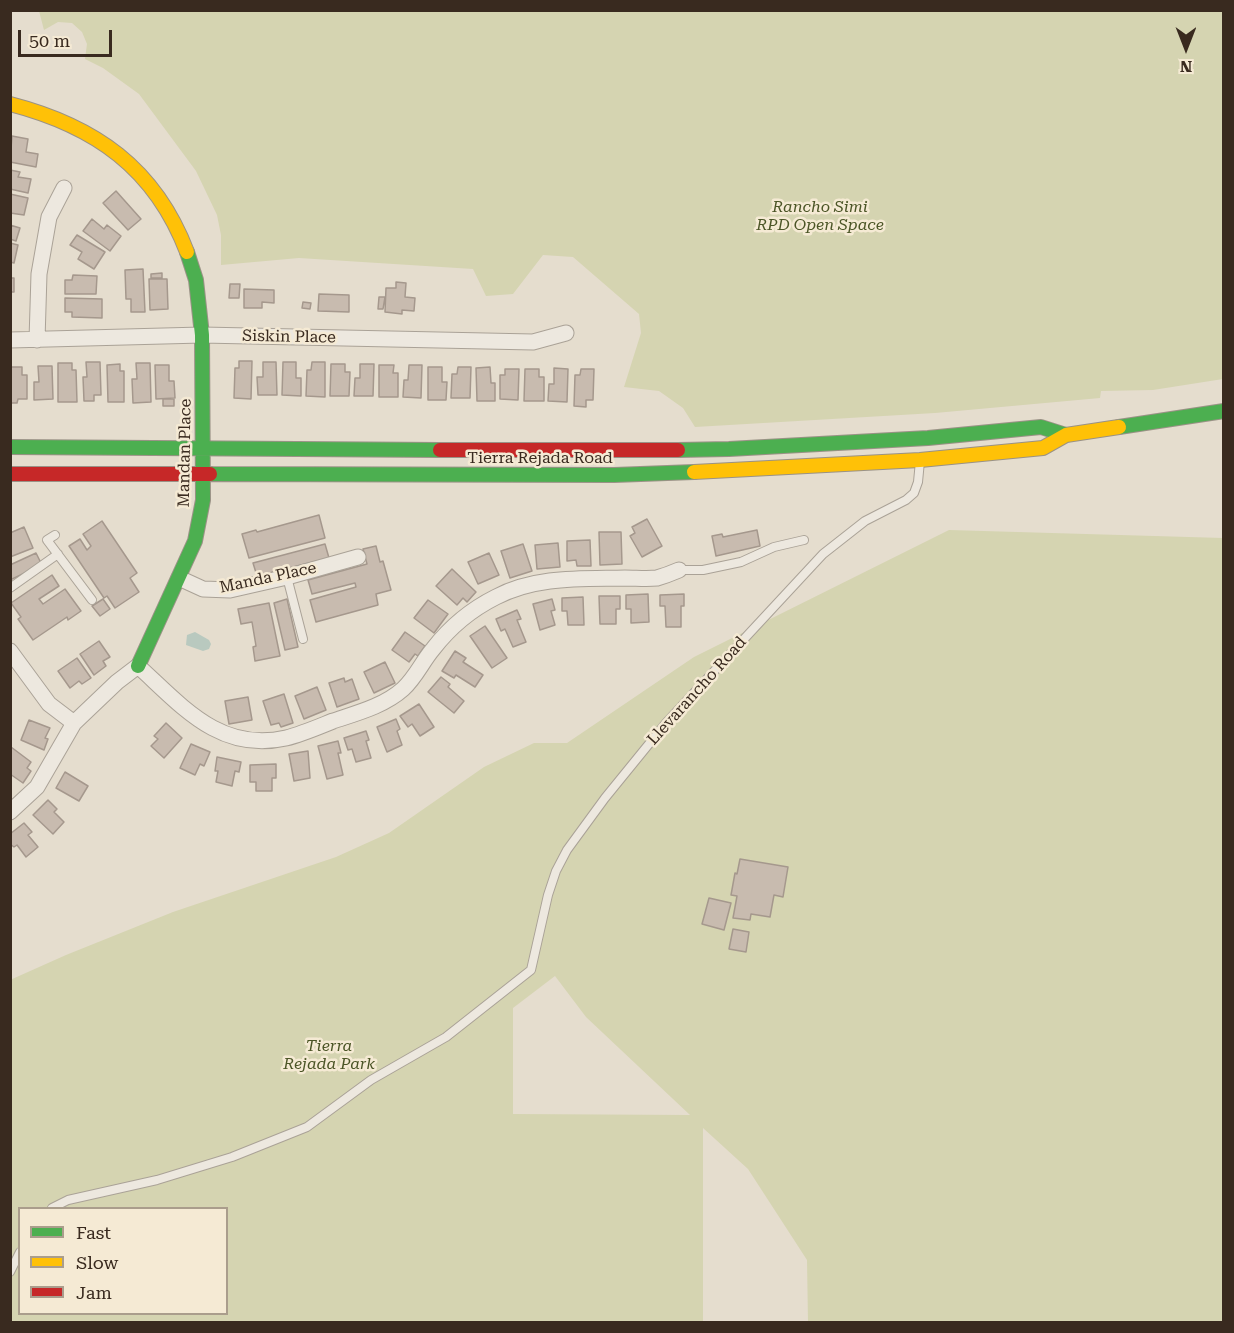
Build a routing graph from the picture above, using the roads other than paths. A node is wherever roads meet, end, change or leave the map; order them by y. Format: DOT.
graph roads {
  1 [pos="10,104"];
  2 [pos="64,188"];
  3 [pos="566,333"];
  4 [pos="202,335"];
  5 [pos="10,340"];
  6 [pos="37,340"];
  7 [pos="1224,411"];
  8 [pos="1066,435"];
  9 [pos="10,447"];
  10 [pos="204,447"];
  11 [pos="920,459"];
  12 [pos="10,474"];
  13 [pos="204,474"];
  14 [pos="55,535"];
  15 [pos="804,540"];
  16 [pos="58,554"];
  17 [pos="358,556"];
  18 [pos="679,570"];
  19 [pos="287,577"];
  20 [pos="179,578"];
  21 [pos="10,588"];
  22 [pos="92,600"];
  23 [pos="303,639"];
  24 [pos="10,651"];
  25 [pos="138,666"];
  26 [pos="74,723"];
  27 [pos="10,812"];
  28 [pos="56,1207"];
  29 [pos="18,1256"];
  30 [pos="10,1272"];
  1 -- 4 [label="main road, Mandan Place"];
  2 -- 6 [label="street"];
  3 -- 4 [label="street, Siskin Place"];
  4 -- 6 [label="street, Siskin Place"];
  4 -- 10 [label="main road, Mandan Place"];
  5 -- 6 [label="street, Siskin Place"];
  7 -- 8 [label="main road, Tierra Rejada Road"];
  8 -- 10 [label="main road, Tierra Rejada Road"];
  8 -- 11 [label="main road, Tierra Rejada Road"];
  9 -- 10 [label="main road, Tierra Rejada Road"];
  10 -- 13 [label="main road, Mandan Place"];
  11 -- 13 [label="main road, Tierra Rejada Road"];
  11 -- 28 [label="lane, Llevarancho Road"];
  12 -- 13 [label="main road, Tierra Rejada Road"];
  13 -- 20 [label="main road, Mandan Place"];
  14 -- 16 [label="lane"];
  15 -- 18 [label="lane"];
  16 -- 21 [label="lane"];
  16 -- 22 [label="lane"];
  17 -- 19 [label="street, Manda Place"];
  18 -- 25 [label="street"];
  19 -- 20 [label="street, Manda Place"];
  19 -- 23 [label="lane"];
  20 -- 25 [label="main road, Mandan Place"];
  24 -- 26 [label="street"];
  25 -- 26 [label="street"];
  26 -- 27 [label="street"];
  29 -- 30 [label="lane"];
}
